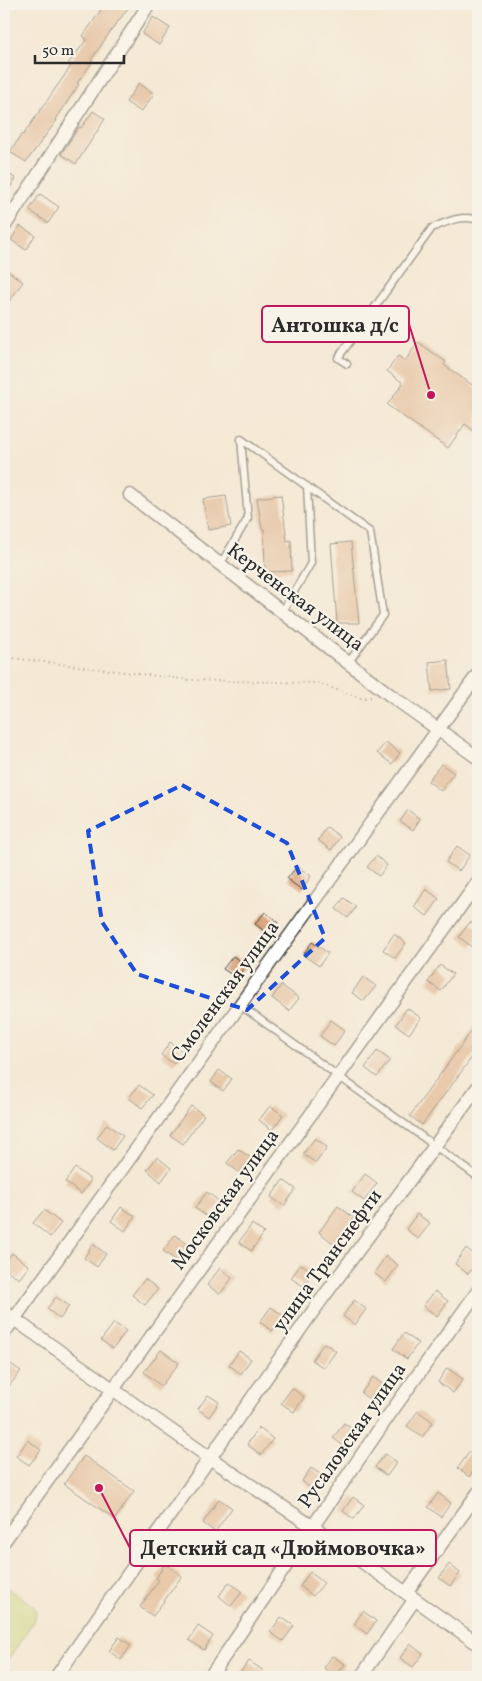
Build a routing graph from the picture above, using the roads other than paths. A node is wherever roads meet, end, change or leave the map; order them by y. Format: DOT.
graph roads {
  1 [pos="149,4"];
  2 [pos="478,220"];
  3 [pos="4,227"];
  4 [pos="347,364"];
  5 [pos="307,486"];
  6 [pos="130,496"];
  7 [pos="220,565"];
  8 [pos="282,612"];
  9 [pos="348,663"];
  10 [pos="478,674"];
  11 [pos="438,730"];
  12 [pos="478,758"];
  13 [pos="478,882"];
  14 [pos="240,1004"];
  15 [pos="339,1075"];
  16 [pos="478,1087"];
  17 [pos="436,1146"];
  18 [pos="478,1177"];
  19 [pos="478,1291"];
  20 [pos="9,1316"];
  21 [pos="4,1333"];
  22 [pos="113,1390"];
  23 [pos="210,1458"];
  24 [pos="478,1493"];
  25 [pos="313,1527"];
  26 [pos="4,1541"];
  27 [pos="410,1596"];
  28 [pos="478,1644"];
  29 [pos="56,1677"];
  30 [pos="210,1677"];
  31 [pos="361,1677"];
  1 -- 3 [label="street"];
  2 -- 4 [label="lane"];
  5 -- 7 [label="lane"];
  5 -- 8 [label="lane"];
  5 -- 9 [label="lane"];
  6 -- 7 [label="street, Керченская улица"];
  7 -- 8 [label="street, Керченская улица"];
  8 -- 9 [label="street, Керченская улица"];
  9 -- 11 [label="street, Керченская улица"];
  10 -- 11 [label="street, Смоленская улица"];
  11 -- 12 [label="street, Керченская улица"];
  11 -- 14 [label="street, Смоленская улица"];
  13 -- 15 [label="street, Московская улица"];
  14 -- 15 [label="lane"];
  14 -- 20 [label="street, Смоленская улица"];
  15 -- 17 [label="lane"];
  15 -- 22 [label="street, Московская улица"];
  16 -- 17 [label="street, улица Транснефти"];
  17 -- 18 [label="lane"];
  17 -- 23 [label="street, улица Транснефти"];
  19 -- 25 [label="street, Русаловская улица"];
  20 -- 21 [label="street, Смоленская улица"];
  20 -- 22 [label="street"];
  22 -- 23 [label="street"];
  22 -- 26 [label="street, Московская улица"];
  23 -- 25 [label="street"];
  23 -- 29 [label="street, улица Транснефти"];
  24 -- 27 [label="street"];
  25 -- 27 [label="street"];
  25 -- 30 [label="street, Русаловская улица"];
  27 -- 28 [label="street"];
  27 -- 31 [label="street"];
}
